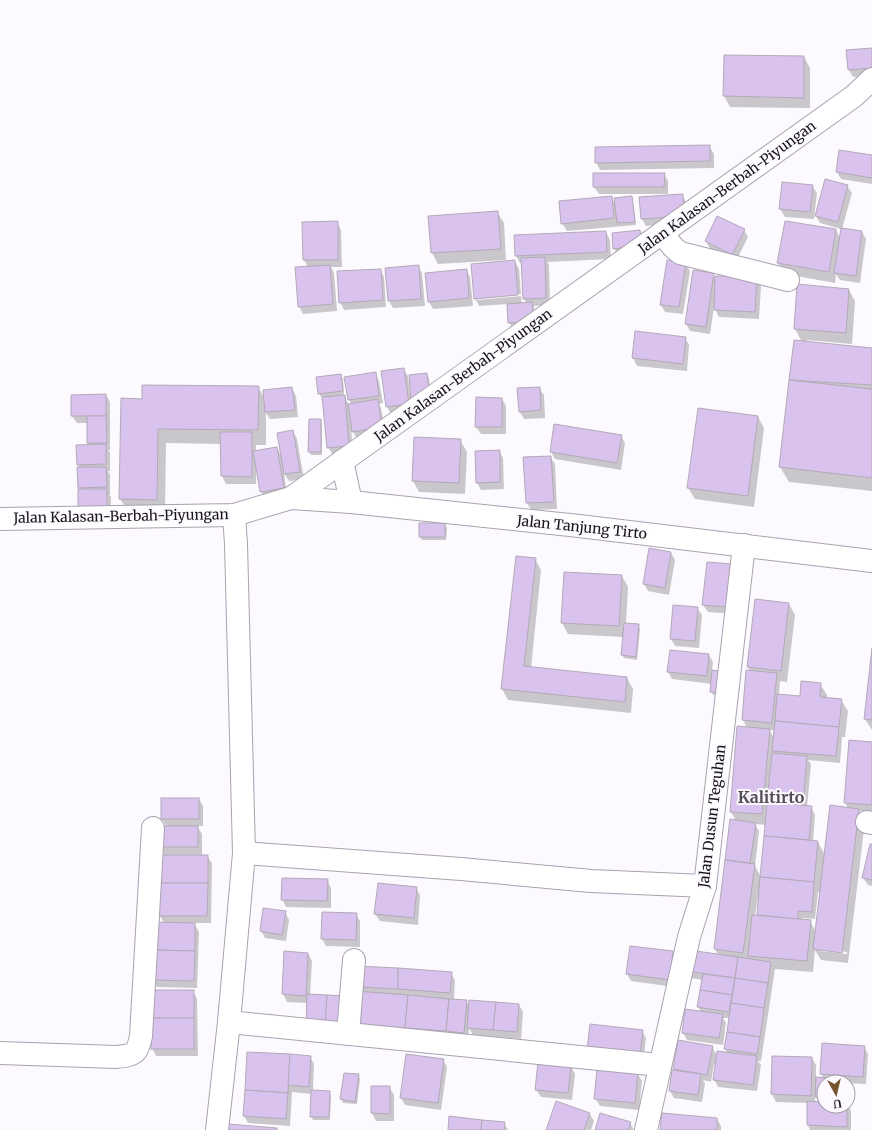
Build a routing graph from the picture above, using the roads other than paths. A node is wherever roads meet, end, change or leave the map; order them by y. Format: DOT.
graph roads {
  1 [pos="872,79"];
  2 [pos="662,233"];
  3 [pos="788,280"];
  4 [pos="342,462"];
  5 [pos="291,498"];
  6 [pos="351,502"];
  7 [pos="234,515"];
  8 [pos="0,519"];
  9 [pos="744,545"];
  10 [pos="872,561"];
  11 [pos="153,828"];
  12 [pos="244,853"];
  13 [pos="705,886"];
  14 [pos="354,960"];
  15 [pos="229,1022"];
  16 [pos="348,1034"];
  17 [pos="0,1053"];
  18 [pos="660,1065"];
  19 [pos="217,1130"];
  20 [pos="646,1130"];
  1 -- 2 [label="street, Jalan Kalasan-Berbah-Piyungan"];
  2 -- 3 [label="street"];
  2 -- 4 [label="street, Jalan Kalasan-Berbah-Piyungan"];
  4 -- 5 [label="street, Jalan Kalasan-Berbah-Piyungan"];
  4 -- 6 [label="street"];
  5 -- 6 [label="street, Jalan Tanjung Tirto"];
  5 -- 7 [label="street, Jalan Kalasan-Berbah-Piyungan"];
  6 -- 9 [label="street, Jalan Tanjung Tirto"];
  7 -- 8 [label="street, Jalan Kalasan-Berbah-Piyungan"];
  7 -- 12 [label="street"];
  9 -- 10 [label="street, Jalan Tanjung Tirto"];
  9 -- 13 [label="street, Jalan Dusun Teguhan"];
  11 -- 17 [label="street"];
  12 -- 13 [label="street"];
  12 -- 15 [label="street"];
  13 -- 18 [label="street, Jalan Dusun Teguhan"];
  14 -- 16 [label="street"];
  15 -- 16 [label="street"];
  15 -- 19 [label="street"];
  16 -- 18 [label="street"];
  18 -- 20 [label="street, Jalan Dusun Teguhan"];
}
